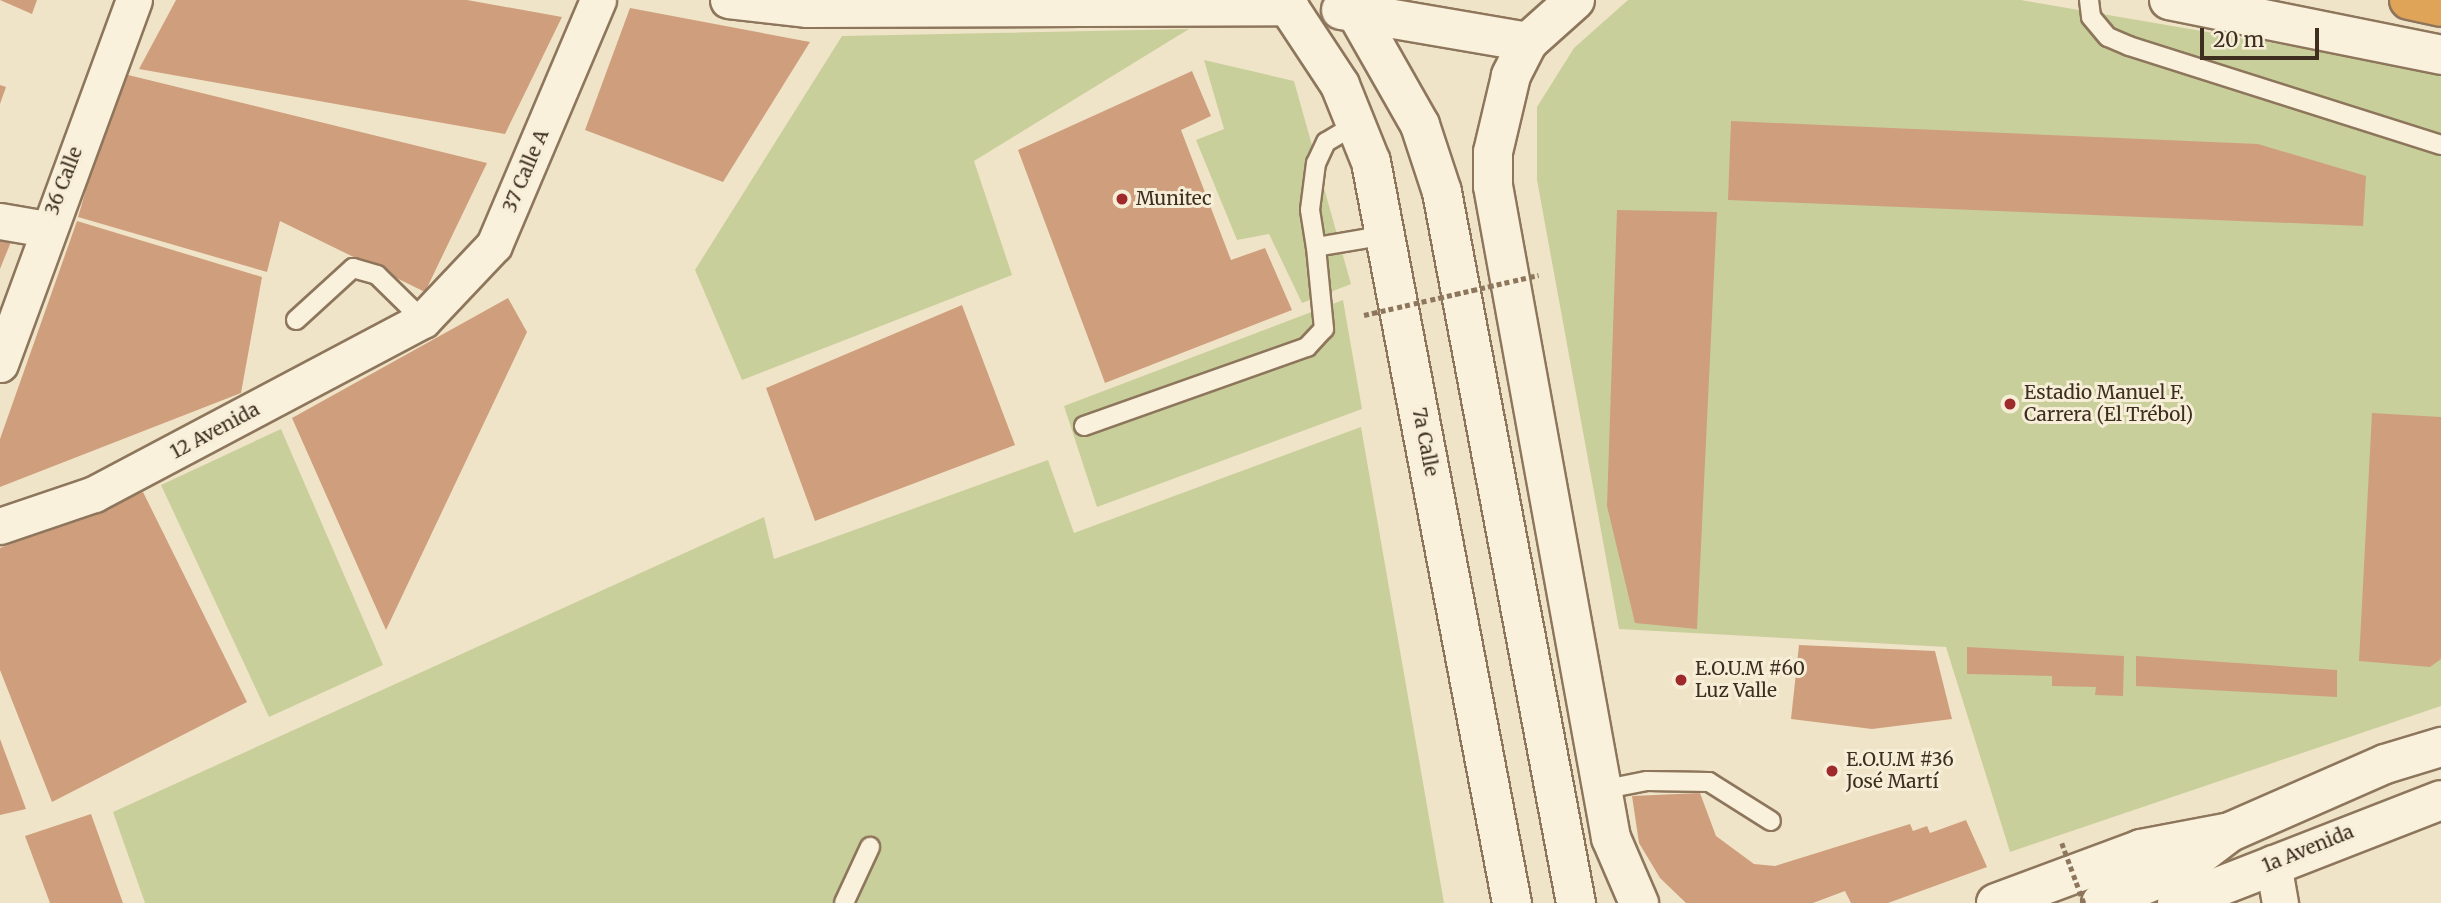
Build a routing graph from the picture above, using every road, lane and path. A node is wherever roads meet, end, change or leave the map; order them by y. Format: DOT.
graph roads {
  1 [pos="134,0"];
  2 [pos="598,0"];
  3 [pos="728,0"];
  4 [pos="1575,0"];
  5 [pos="2089,0"];
  6 [pos="2169,0"];
  7 [pos="2409,0"];
  8 [pos="1288,3"];
  9 [pos="808,5"];
  10 [pos="1353,5"];
  11 [pos="2441,7"];
  12 [pos="1528,42"];
  13 [pos="2441,55"];
  14 [pos="1358,122"];
  15 [pos="2441,145"];
  16 [pos="0,221"];
  17 [pos="46,229"];
  18 [pos="1386,235"];
  19 [pos="1316,247"];
  20 [pos="1538,275"];
  21 [pos="1364,314"];
  22 [pos="296,320"];
  23 [pos="423,320"];
  24 [pos="0,364"];
  25 [pos="1084,426"];
  26 [pos="0,526"];
  27 [pos="2441,747"];
  28 [pos="1601,790"];
  29 [pos="2441,800"];
  30 [pos="1771,821"];
  31 [pos="2230,832"];
  32 [pos="2062,843"];
  33 [pos="870,847"];
  34 [pos="2273,863"];
  35 [pos="1573,899"];
  36 [pos="845,903"];
  37 [pos="1512,903"];
  38 [pos="1639,903"];
  39 [pos="1996,903"];
  40 [pos="2084,903"];
  41 [pos="2101,903"];
  42 [pos="2177,903"];
  43 [pos="2280,903"];
  1 -- 17 [label="street, 36 Calle"];
  2 -- 23 [label="street, 37 Calle A"];
  3 -- 9 [label="street"];
  4 -- 12 [label="main road"];
  5 -- 15 [label="lane"];
  6 -- 13 [label="main road"];
  7 -- 11 [label="highway"];
  8 -- 9 [label="street"];
  8 -- 10 [label="main road"];
  8 -- 14 [label="main road, 7a Calle"];
  10 -- 12 [label="main road"];
  10 -- 35 [label="main road"];
  12 -- 28 [label="main road"];
  14 -- 18 [label="main road, 7a Calle"];
  14 -- 19 [label="lane"];
  16 -- 17 [label="street"];
  17 -- 24 [label="street, 36 Calle"];
  18 -- 19 [label="lane"];
  18 -- 37 [label="main road, 7a Calle"];
  19 -- 25 [label="lane"];
  20 -- 21 [label="path, bridge"];
  22 -- 23 [label="lane"];
  23 -- 26 [label="street, 12 Avenida"];
  27 -- 31 [label="main road"];
  28 -- 30 [label="lane"];
  28 -- 38 [label="main road"];
  29 -- 34 [label="main road, 1a Avenida"];
  31 -- 39 [label="main road"];
  31 -- 41 [label="main road"];
  32 -- 40 [label="path, bridge"];
  33 -- 36 [label="lane"];
  34 -- 42 [label="main road, 1a Avenida"];
  34 -- 43 [label="street"];
}
